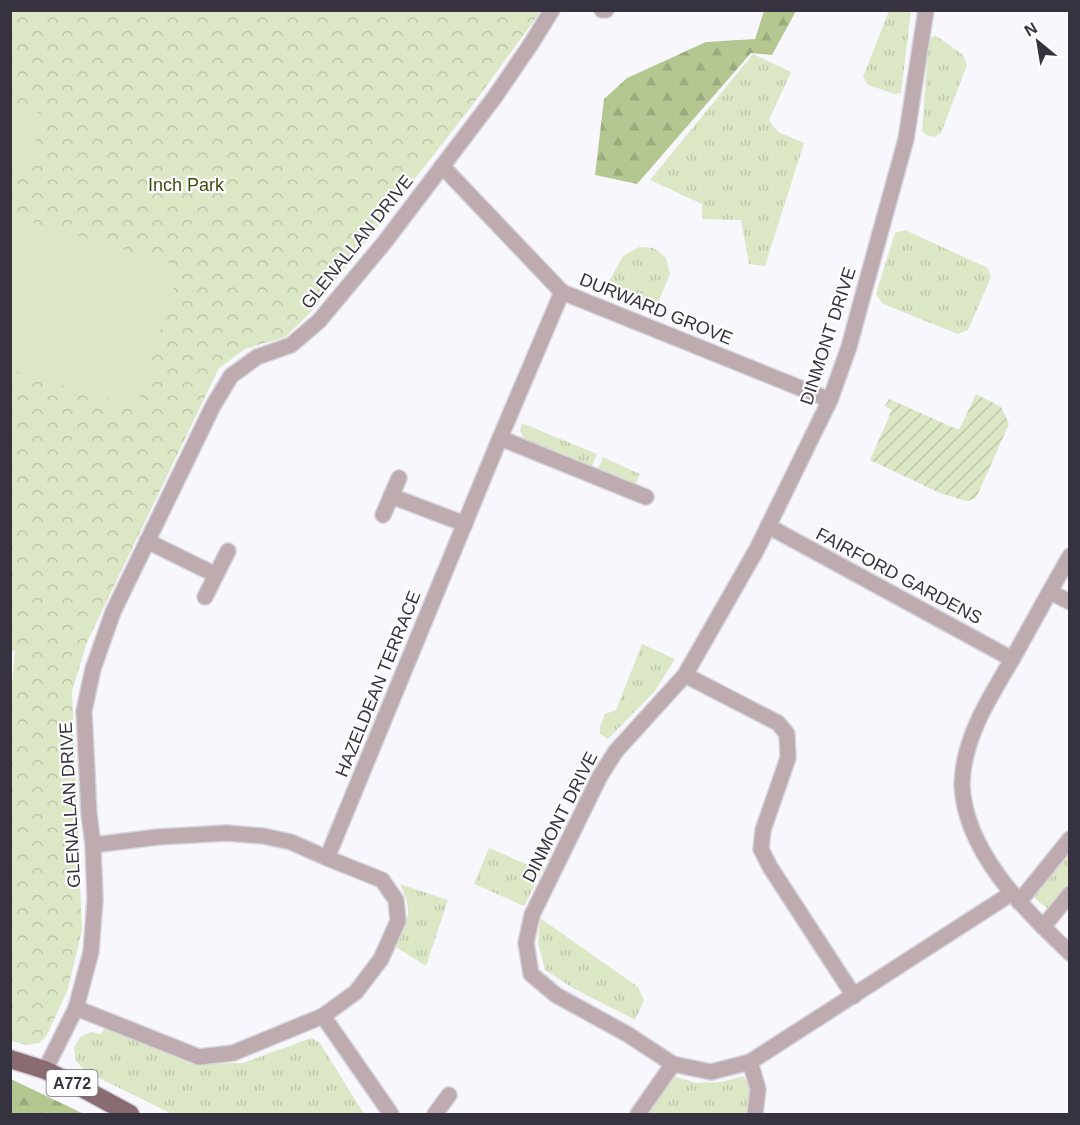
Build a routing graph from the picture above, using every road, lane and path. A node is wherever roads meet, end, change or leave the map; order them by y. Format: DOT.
graph roads {
  1 [pos="552,10"];
  2 [pos="926,10"];
  3 [pos="442,166"];
  4 [pos="562,292"];
  5 [pos="830,400"];
  6 [pos="500,438"];
  7 [pos="399,478"];
  8 [pos="391,496"];
  9 [pos="646,497"];
  10 [pos="383,515"];
  11 [pos="465,524"];
  12 [pos="768,526"];
  13 [pos="147,541"];
  14 [pos="228,551"];
  15 [pos="1070,556"];
  16 [pos="216,574"];
  17 [pos="1050,592"];
  18 [pos="205,597"];
  19 [pos="1070,603"];
  20 [pos="1012,659"];
  21 [pos="685,675"];
  22 [pos="1070,839"];
  23 [pos="93,845"];
  24 [pos="327,858"];
  25 [pos="1070,894"];
  26 [pos="1016,897"];
  27 [pos="1043,927"];
  28 [pos="1070,953"];
  29 [pos="854,996"];
  30 [pos="76,1008"];
  31 [pos="323,1016"];
  32 [pos="10,1059"];
  33 [pos="750,1062"];
  34 [pos="674,1064"];
  35 [pos="45,1070"];
  36 [pos="449,1095"];
  37 [pos="130,1114"];
  38 [pos="391,1114"];
  39 [pos="435,1114"];
  40 [pos="638,1114"];
  41 [pos="755,1114"];
  1 -- 3 [label="street, GLENALLAN DRIVE"];
  2 -- 5 [label="street, DINMONT DRIVE"];
  3 -- 4 [label="street, DURWARD GROVE"];
  3 -- 13 [label="street, GLENALLAN DRIVE"];
  4 -- 5 [label="street, DURWARD GROVE"];
  4 -- 6 [label="street, HAZELDEAN TERRACE"];
  5 -- 12 [label="street, DINMONT DRIVE"];
  6 -- 9 [label="street"];
  6 -- 11 [label="street, HAZELDEAN TERRACE"];
  7 -- 8 [label="street"];
  8 -- 10 [label="street"];
  8 -- 11 [label="street"];
  11 -- 24 [label="street, HAZELDEAN TERRACE"];
  12 -- 20 [label="street, FAIRFORD GARDENS"];
  12 -- 21 [label="street, DINMONT DRIVE"];
  13 -- 16 [label="street"];
  13 -- 23 [label="street, GLENALLAN DRIVE"];
  14 -- 16 [label="street"];
  15 -- 17 [label="street"];
  16 -- 18 [label="street"];
  17 -- 19 [label="street"];
  17 -- 20 [label="street"];
  20 -- 26 [label="street"];
  21 -- 29 [label="street"];
  21 -- 34 [label="street, DINMONT DRIVE"];
  22 -- 26 [label="street, DINMONT DRIVE"];
  23 -- 24 [label="street"];
  23 -- 30 [label="street, GLENALLAN DRIVE"];
  24 -- 31 [label="street"];
  25 -- 27 [label="street"];
  26 -- 27 [label="street"];
  26 -- 29 [label="street, DINMONT DRIVE"];
  27 -- 28 [label="street"];
  29 -- 33 [label="street, DINMONT DRIVE"];
  30 -- 31 [label="street"];
  30 -- 35 [label="street, GLENALLAN DRIVE"];
  31 -- 38 [label="street"];
  32 -- 35 [label="main road, A772"];
  33 -- 34 [label="street, DINMONT DRIVE"];
  33 -- 41 [label="street"];
  34 -- 40 [label="street"];
  35 -- 37 [label="main road, A772"];
  36 -- 39 [label="street"];
}
